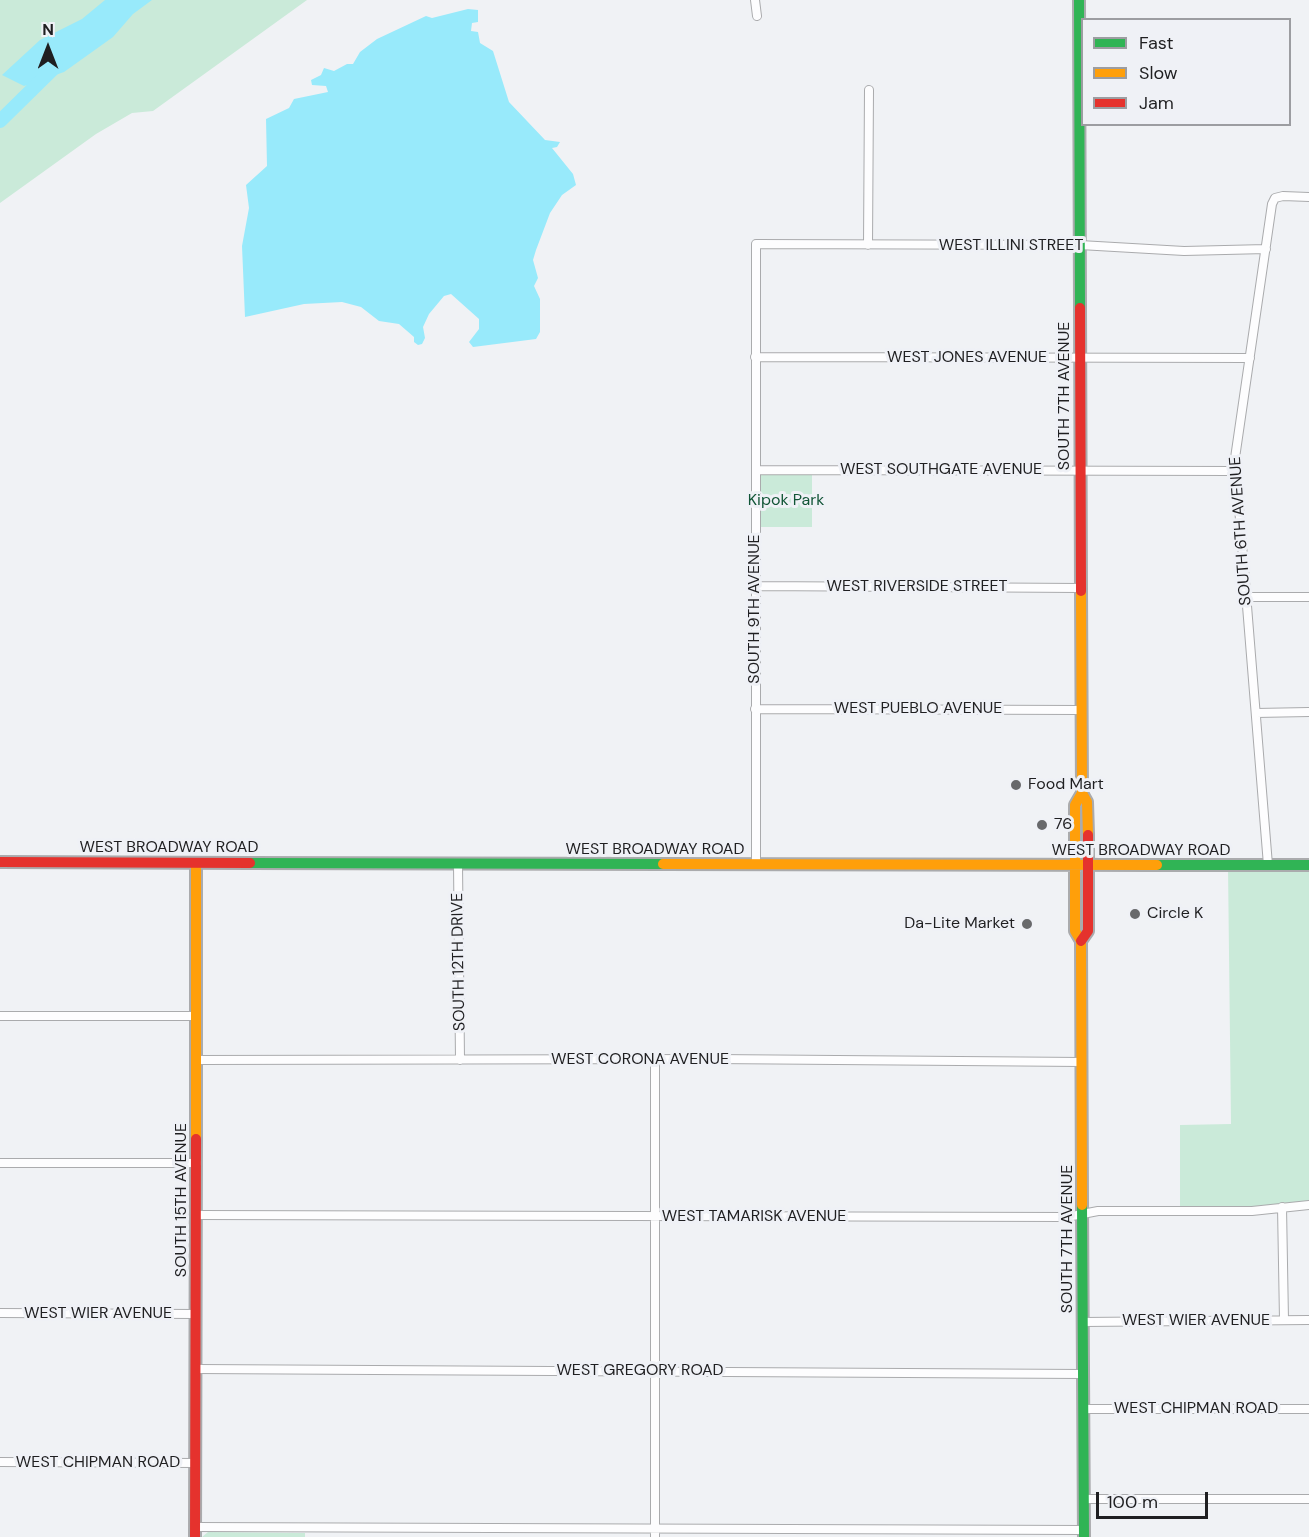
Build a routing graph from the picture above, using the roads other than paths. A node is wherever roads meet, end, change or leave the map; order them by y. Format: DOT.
graph roads {
  1 [pos="755,0"];
  2 [pos="1079,0"];
  3 [pos="756,16"];
  4 [pos="869,90"];
  5 [pos="1309,197"];
  6 [pos="756,244"];
  7 [pos="868,245"];
  8 [pos="1080,245"];
  9 [pos="1266,249"];
  10 [pos="755,357"];
  11 [pos="1250,358"];
  12 [pos="1080,359"];
  13 [pos="756,470"];
  14 [pos="1080,470"];
  15 [pos="1235,471"];
  16 [pos="755,586"];
  17 [pos="1080,588"];
  18 [pos="1245,597"];
  19 [pos="1309,597"];
  20 [pos="755,709"];
  21 [pos="1081,710"];
  22 [pos="1309,712"];
  23 [pos="1256,713"];
  24 [pos="1082,793"];
  25 [pos="0,862"];
  26 [pos="196,863"];
  27 [pos="458,864"];
  28 [pos="756,865"];
  29 [pos="1309,865"];
  30 [pos="1076,866"];
  31 [pos="1088,866"];
  32 [pos="1268,866"];
  33 [pos="1081,941"];
  34 [pos="0,1016"];
  35 [pos="197,1016"];
  36 [pos="197,1060"];
  37 [pos="460,1060"];
  38 [pos="655,1060"];
  39 [pos="1082,1062"];
  40 [pos="0,1163"];
  41 [pos="197,1163"];
  42 [pos="1309,1205"];
  43 [pos="1282,1207"];
  44 [pos="197,1215"];
  45 [pos="1083,1215"];
  46 [pos="653,1217"];
  47 [pos="0,1313"];
  48 [pos="196,1314"];
  49 [pos="1284,1320"];
  50 [pos="1309,1320"];
  51 [pos="1083,1322"];
  52 [pos="197,1369"];
  53 [pos="655,1372"];
  54 [pos="1083,1374"];
  55 [pos="1083,1409"];
  56 [pos="1309,1409"];
  57 [pos="0,1462"];
  58 [pos="196,1463"];
  59 [pos="1084,1499"];
  60 [pos="1309,1500"];
  61 [pos="195,1532"];
  62 [pos="655,1533"];
  63 [pos="1084,1533"];
  1 -- 3 [label="street"];
  2 -- 8 [label="main road, SOUTH 7TH AVENUE"];
  4 -- 7 [label="street"];
  5 -- 9 [label="street, SOUTH 6TH AVENUE"];
  6 -- 7 [label="street, WEST ILLINI STREET"];
  6 -- 10 [label="street, SOUTH 9TH AVENUE"];
  7 -- 8 [label="street, WEST ILLINI STREET"];
  8 -- 9 [label="street, WEST ILLINI STREET"];
  8 -- 12 [label="main road, SOUTH 7TH AVENUE"];
  9 -- 11 [label="street, SOUTH 6TH AVENUE"];
  10 -- 12 [label="street, WEST JONES AVENUE"];
  10 -- 13 [label="street, SOUTH 9TH AVENUE"];
  11 -- 12 [label="street, WEST JONES AVENUE"];
  11 -- 15 [label="street, SOUTH 6TH AVENUE"];
  12 -- 14 [label="main road, SOUTH 7TH AVENUE"];
  13 -- 14 [label="street, WEST SOUTHGATE AVENUE"];
  13 -- 16 [label="street, SOUTH 9TH AVENUE"];
  14 -- 15 [label="street, WEST SOUTHGATE AVENUE"];
  14 -- 17 [label="main road, SOUTH 7TH AVENUE"];
  15 -- 18 [label="street, SOUTH 6TH AVENUE"];
  16 -- 17 [label="street, WEST RIVERSIDE STREET"];
  16 -- 20 [label="street, SOUTH 9TH AVENUE"];
  17 -- 21 [label="main road, SOUTH 7TH AVENUE"];
  18 -- 19 [label="street"];
  18 -- 23 [label="street, SOUTH 6TH AVENUE"];
  20 -- 21 [label="street, WEST PUEBLO AVENUE"];
  20 -- 28 [label="street, SOUTH 9TH AVENUE"];
  21 -- 24 [label="main road, SOUTH 7TH AVENUE"];
  22 -- 23 [label="street"];
  23 -- 32 [label="street, SOUTH 6TH AVENUE"];
  24 -- 30 [label="main road, SOUTH 7TH AVENUE"];
  24 -- 31 [label="main road, SOUTH 7TH AVENUE"];
  25 -- 26 [label="main road, WEST BROADWAY ROAD"];
  26 -- 27 [label="main road, WEST BROADWAY ROAD"];
  26 -- 35 [label="main road, SOUTH 15TH AVENUE"];
  27 -- 28 [label="main road, WEST BROADWAY ROAD"];
  27 -- 37 [label="street, SOUTH 12TH DRIVE"];
  28 -- 30 [label="main road, WEST BROADWAY ROAD"];
  29 -- 32 [label="main road, WEST BROADWAY ROAD"];
  30 -- 31 [label="main road, WEST BROADWAY ROAD"];
  30 -- 33 [label="main road, SOUTH 7TH AVENUE"];
  31 -- 32 [label="main road, WEST BROADWAY ROAD"];
  31 -- 33 [label="main road, SOUTH 7TH AVENUE"];
  33 -- 39 [label="main road, SOUTH 7TH AVENUE"];
  34 -- 35 [label="street"];
  35 -- 36 [label="main road, SOUTH 15TH AVENUE"];
  36 -- 37 [label="street, WEST CORONA AVENUE"];
  36 -- 41 [label="main road, SOUTH 15TH AVENUE"];
  37 -- 38 [label="street, WEST CORONA AVENUE"];
  38 -- 39 [label="street, WEST CORONA AVENUE"];
  38 -- 46 [label="street"];
  39 -- 45 [label="main road, SOUTH 7TH AVENUE"];
  40 -- 41 [label="street"];
  41 -- 44 [label="main road, SOUTH 15TH AVENUE"];
  42 -- 43 [label="street, WEST TAMARISK AVENUE"];
  43 -- 45 [label="street, WEST TAMARISK AVENUE"];
  43 -- 49 [label="street"];
  44 -- 46 [label="street, WEST TAMARISK AVENUE"];
  44 -- 48 [label="main road, SOUTH 15TH AVENUE"];
  45 -- 46 [label="street, WEST TAMARISK AVENUE"];
  45 -- 51 [label="main road, SOUTH 7TH AVENUE"];
  46 -- 53 [label="street"];
  47 -- 48 [label="street, WEST WIER AVENUE"];
  48 -- 52 [label="main road, SOUTH 15TH AVENUE"];
  49 -- 50 [label="street, WEST WIER AVENUE"];
  49 -- 51 [label="street, WEST WIER AVENUE"];
  51 -- 54 [label="main road, SOUTH 7TH AVENUE"];
  52 -- 53 [label="street, WEST GREGORY ROAD"];
  52 -- 58 [label="main road, SOUTH 15TH AVENUE"];
  53 -- 54 [label="street, WEST GREGORY ROAD"];
  53 -- 62 [label="street"];
  54 -- 55 [label="main road, SOUTH 7TH AVENUE"];
  55 -- 56 [label="street, WEST CHIPMAN ROAD"];
  55 -- 59 [label="main road, SOUTH 7TH AVENUE"];
  57 -- 58 [label="street, WEST CHIPMAN ROAD"];
  58 -- 61 [label="main road, SOUTH 15TH AVENUE"];
  59 -- 60 [label="street"];
  59 -- 63 [label="main road, SOUTH 7TH AVENUE"];
  61 -- 62 [label="street"];
  62 -- 63 [label="street"];
}
